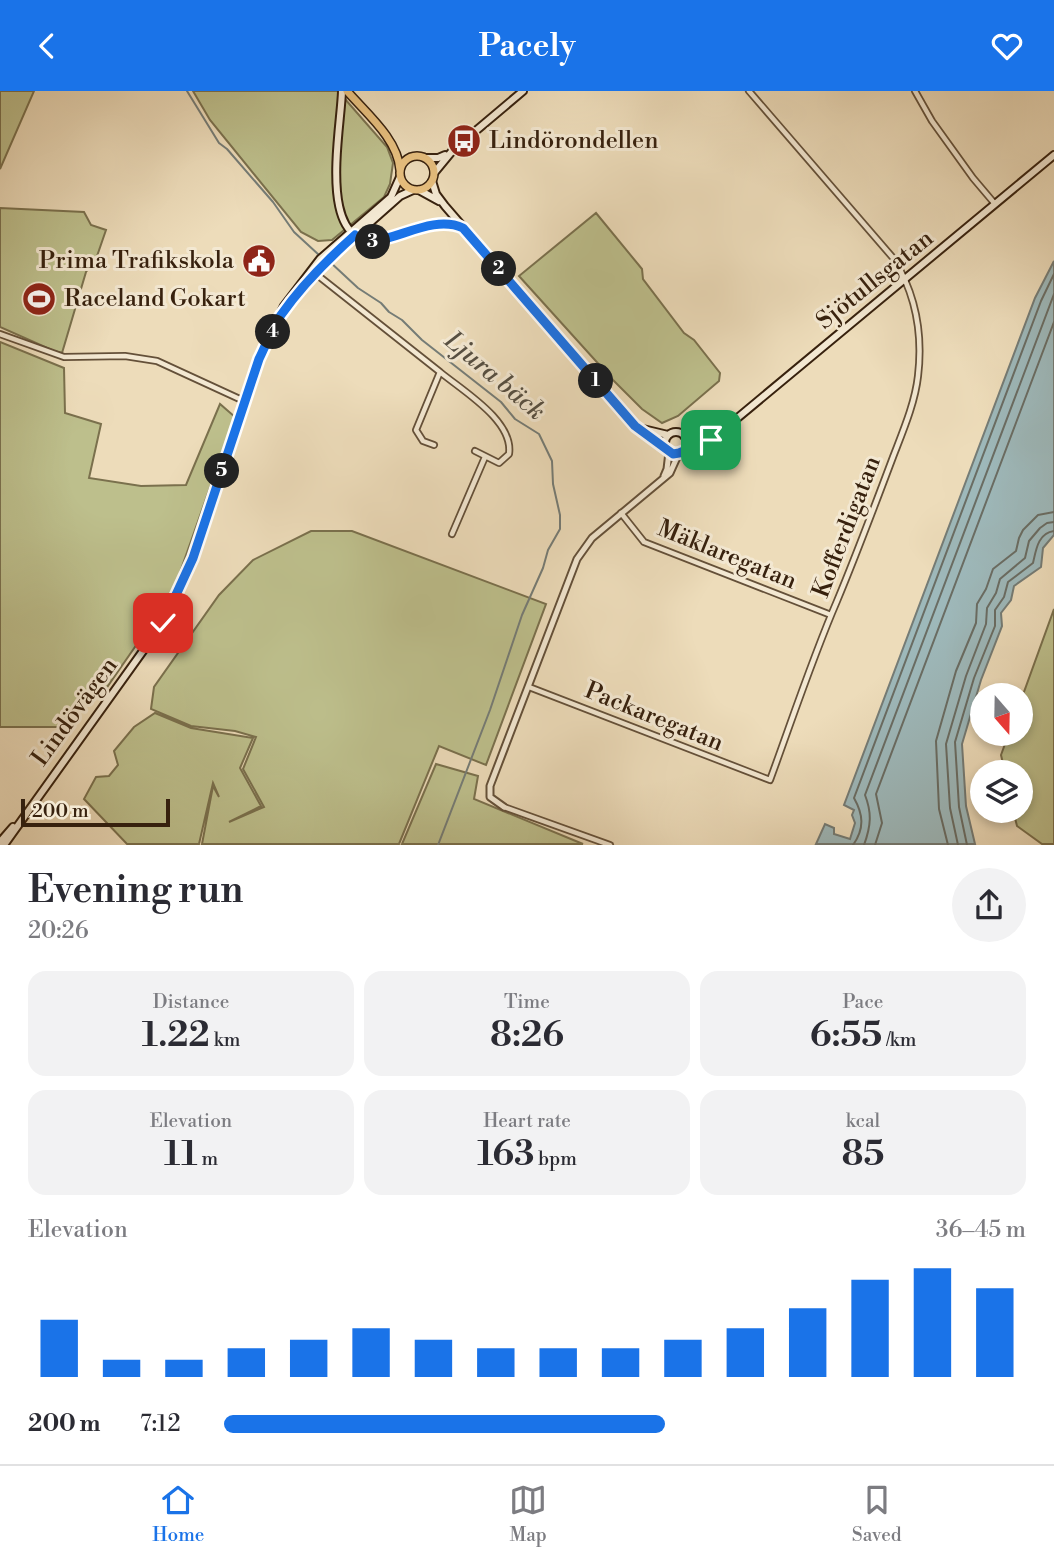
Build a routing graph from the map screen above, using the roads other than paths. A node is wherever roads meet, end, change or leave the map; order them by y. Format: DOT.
graph roads {
  1 [pos="342,91"];
  2 [pos="348,91"];
  3 [pos="523,91"];
  4 [pos="749,91"];
  5 [pos="915,91"];
  6 [pos="389,140"];
  7 [pos="453,150"];
  8 [pos="1054,155"];
  9 [pos="421,157"];
  10 [pos="400,174"];
  11 [pos="433,177"];
  12 [pos="416,190"];
  13 [pos="995,204"];
  14 [pos="444,206"];
  15 [pos="463,228"];
  16 [pos="354,233"];
  17 [pos="325,259"];
  18 [pos="315,273"];
  19 [pos="906,278"];
  20 [pos="281,316"];
  21 [pos="0,334"];
  22 [pos="440,372"];
  23 [pos="244,401"];
  24 [pos="635,426"];
  25 [pos="719,432"];
  26 [pos="668,435"];
  27 [pos="683,435"];
  28 [pos="434,446"];
  29 [pos="667,450"];
  30 [pos="475,451"];
  31 [pos="682,452"];
  32 [pos="485,457"];
  33 [pos="662,478"];
  34 [pos="621,513"];
  35 [pos="452,534"];
  36 [pos="831,615"];
  37 [pos="529,687"];
  38 [pos="767,779"];
  39 [pos="504,807"];
  40 [pos="2,843"];
  41 [pos="610,845"];
  1 -- 16 [label="main road"];
  2 -- 6 [label="main road"];
  3 -- 7 [label="main road"];
  4 -- 19 [label="street, Kofferdigatan"];
  5 -- 13 [label="street"];
  6 -- 9 [label="main road"];
  6 -- 10 [label="main road"];
  7 -- 9 [label="main road"];
  7 -- 11 [label="main road"];
  8 -- 13 [label="main road, Sjötullsgatan"];
  9 -- 10 [label="main road"];
  9 -- 11 [label="main road"];
  10 -- 12 [label="main road"];
  10 -- 16 [label="main road, Lindövägen"];
  11 -- 12 [label="main road"];
  11 -- 14 [label="main road"];
  12 -- 14 [label="main road"];
  12 -- 16 [label="main road, Lindövägen"];
  13 -- 19 [label="main road, Sjötullsgatan"];
  14 -- 15 [label="main road"];
  15 -- 16 [label="main road"];
  15 -- 24 [label="main road"];
  16 -- 17 [label="main road, Lindövägen"];
  17 -- 18 [label="main road, Lindövägen"];
  17 -- 20 [label="main road, Lindövägen"];
  18 -- 20 [label="main road, Lindövägen"];
  18 -- 22 [label="street"];
  19 -- 25 [label="main road, Sjötullsgatan"];
  19 -- 36 [label="street, Kofferdigatan"];
  20 -- 23 [label="main road, Lindövägen"];
  21 -- 23 [label="street"];
  22 -- 28 [label="street"];
  22 -- 32 [label="street"];
  23 -- 40 [label="main road, Lindövägen"];
  24 -- 26 [label="main road"];
  24 -- 29 [label="main road"];
  25 -- 27 [label="main road"];
  25 -- 31 [label="main road, Sjötullsgatan"];
  26 -- 27 [label="main road"];
  26 -- 29 [label="main road"];
  27 -- 31 [label="main road"];
  29 -- 31 [label="main road"];
  29 -- 33 [label="street"];
  30 -- 32 [label="street"];
  31 -- 33 [label="street, Sjötullsgatan"];
  32 -- 35 [label="street"];
  33 -- 34 [label="street, Sjötullsgatan"];
  34 -- 36 [label="street, Mäklaregatan"];
  34 -- 37 [label="street, Sjötullsgatan"];
  36 -- 38 [label="street, Kofferdigatan"];
  37 -- 38 [label="street, Packaregatan"];
  37 -- 39 [label="street, Sjötullsgatan"];
  39 -- 41 [label="street"];
}
